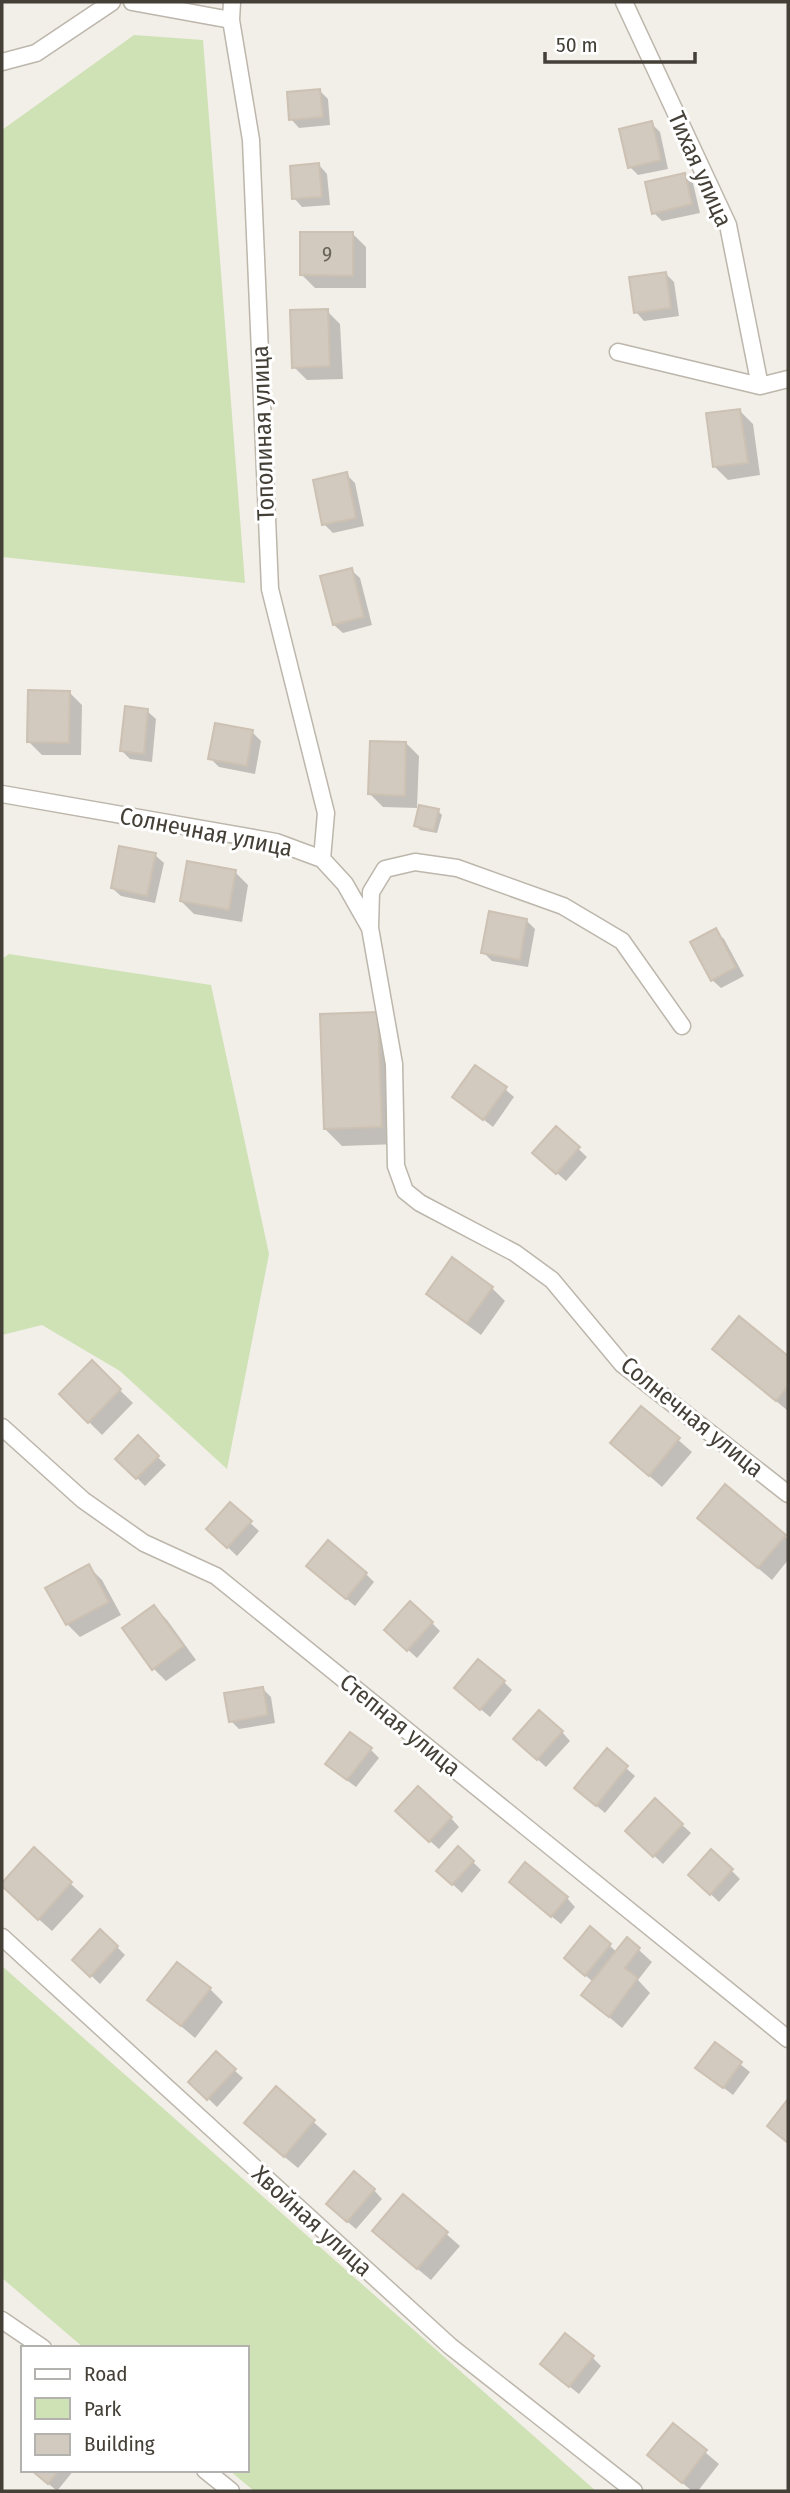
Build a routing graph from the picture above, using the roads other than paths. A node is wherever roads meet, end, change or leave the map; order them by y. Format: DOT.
graph roads {
  1 [pos="112,2"];
  2 [pos="132,2"];
  3 [pos="232,2"];
  4 [pos="625,2"];
  5 [pos="231,20"];
  6 [pos="2,62"];
  7 [pos="618,352"];
  8 [pos="788,379"];
  9 [pos="760,386"];
  10 [pos="2,794"];
  11 [pos="322,859"];
  12 [pos="370,928"];
  13 [pos="682,1026"];
  14 [pos="2,1427"];
  15 [pos="788,1494"];
  16 [pos="2,1937"];
  17 [pos="788,2039"];
  18 [pos="2,2320"];
  19 [pos="40,2346"];
  20 [pos="207,2472"];
  21 [pos="231,2491"];
  22 [pos="634,2491"];
  1 -- 6 [label="street"];
  2 -- 5 [label="street"];
  3 -- 5 [label="street, Тополиная улица"];
  4 -- 9 [label="street, Тихая улица"];
  5 -- 11 [label="street, Тополиная улица"];
  7 -- 9 [label="street"];
  8 -- 9 [label="street"];
  10 -- 11 [label="street, Солнечная улица"];
  11 -- 12 [label="street, Солнечная улица"];
  12 -- 13 [label="street"];
  12 -- 15 [label="street, Солнечная улица"];
  14 -- 17 [label="street, Степная улица"];
  16 -- 22 [label="street, Хвойная улица"];
  18 -- 19 [label="street"];
  20 -- 21 [label="street"];
}
